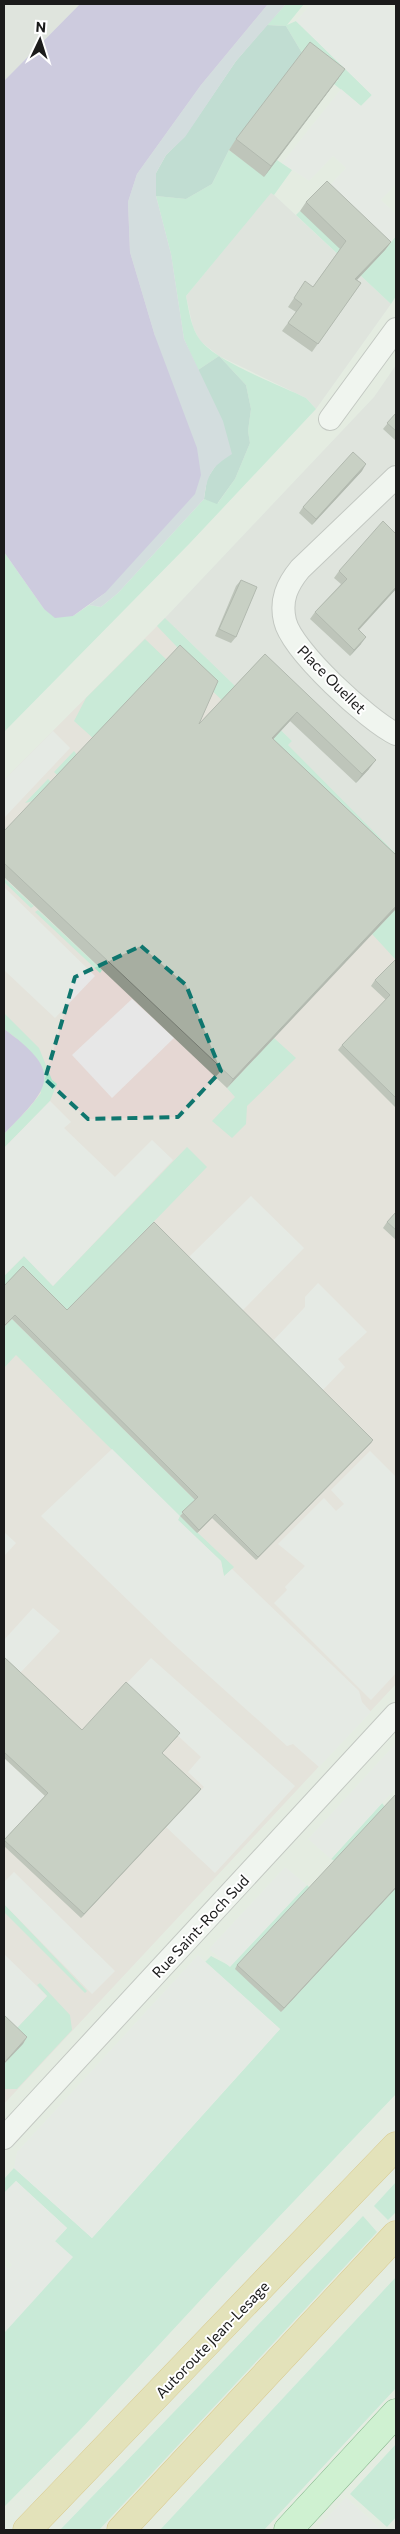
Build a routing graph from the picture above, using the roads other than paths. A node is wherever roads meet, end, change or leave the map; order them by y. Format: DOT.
graph roads {
  1 [pos="396,329"];
  2 [pos="330,419"];
  3 [pos="396,477"];
  4 [pos="396,734"];
  5 [pos="396,1714"];
  6 [pos="4,2138"];
  7 [pos="396,2146"];
  8 [pos="396,2235"];
  9 [pos="396,2413"];
  10 [pos="27,2530"];
  11 [pos="121,2530"];
  12 [pos="288,2530"];
  1 -- 2 [label="street"];
  3 -- 4 [label="street, Place Ouellet"];
  5 -- 6 [label="street, Rue Saint-Roch Sud"];
  7 -- 10 [label="highway, Autoroute Jean-Lesage"];
  8 -- 11 [label="highway"];
  9 -- 12 [label="street"];
}
